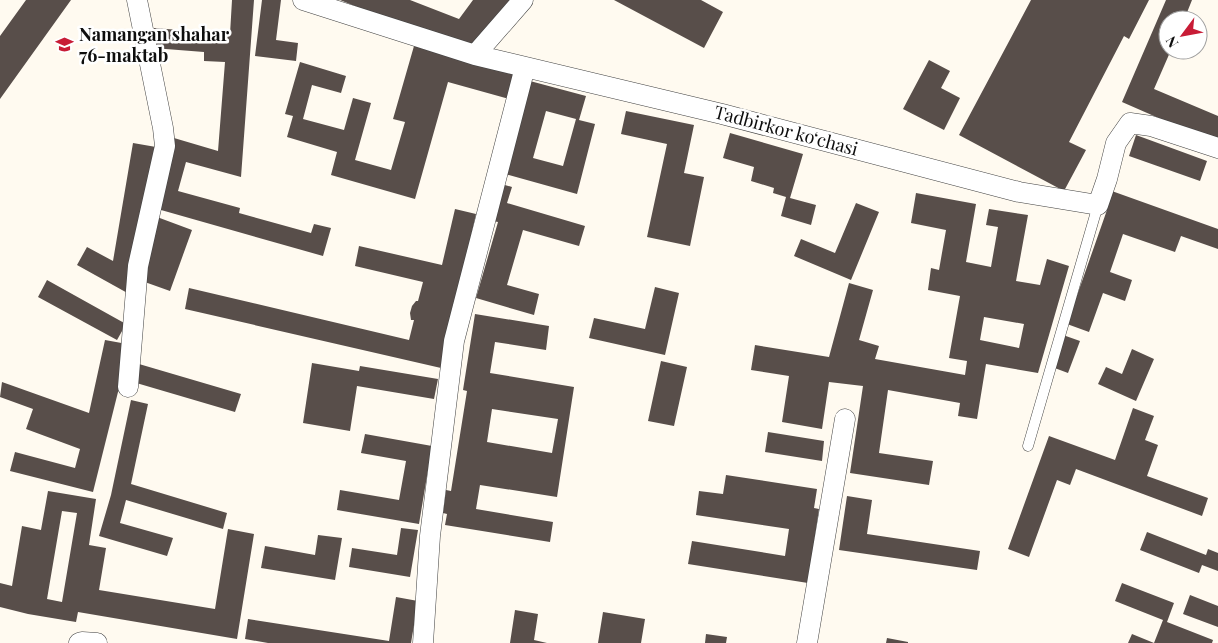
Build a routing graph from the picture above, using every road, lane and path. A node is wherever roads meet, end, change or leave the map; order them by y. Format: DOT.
graph roads {
  1 [pos="137,0"];
  2 [pos="303,0"];
  3 [pos="523,0"];
  4 [pos="475,56"];
  5 [pos="525,67"];
  6 [pos="1218,148"];
  7 [pos="1098,204"];
  8 [pos="128,387"];
  9 [pos="845,419"];
  10 [pos="1028,446"];
  11 [pos="79,643"];
  12 [pos="97,643"];
  13 [pos="423,643"];
  14 [pos="806,643"];
  1 -- 8 [label="street"];
  2 -- 4 [label="street, Tadbirkor koʻchasi"];
  3 -- 4 [label="street"];
  4 -- 5 [label="street, Tadbirkor koʻchasi"];
  5 -- 7 [label="street, Tadbirkor koʻchasi"];
  5 -- 13 [label="street"];
  6 -- 7 [label="street"];
  7 -- 10 [label="lane"];
  9 -- 14 [label="street"];
  11 -- 12 [label="street"];
}
